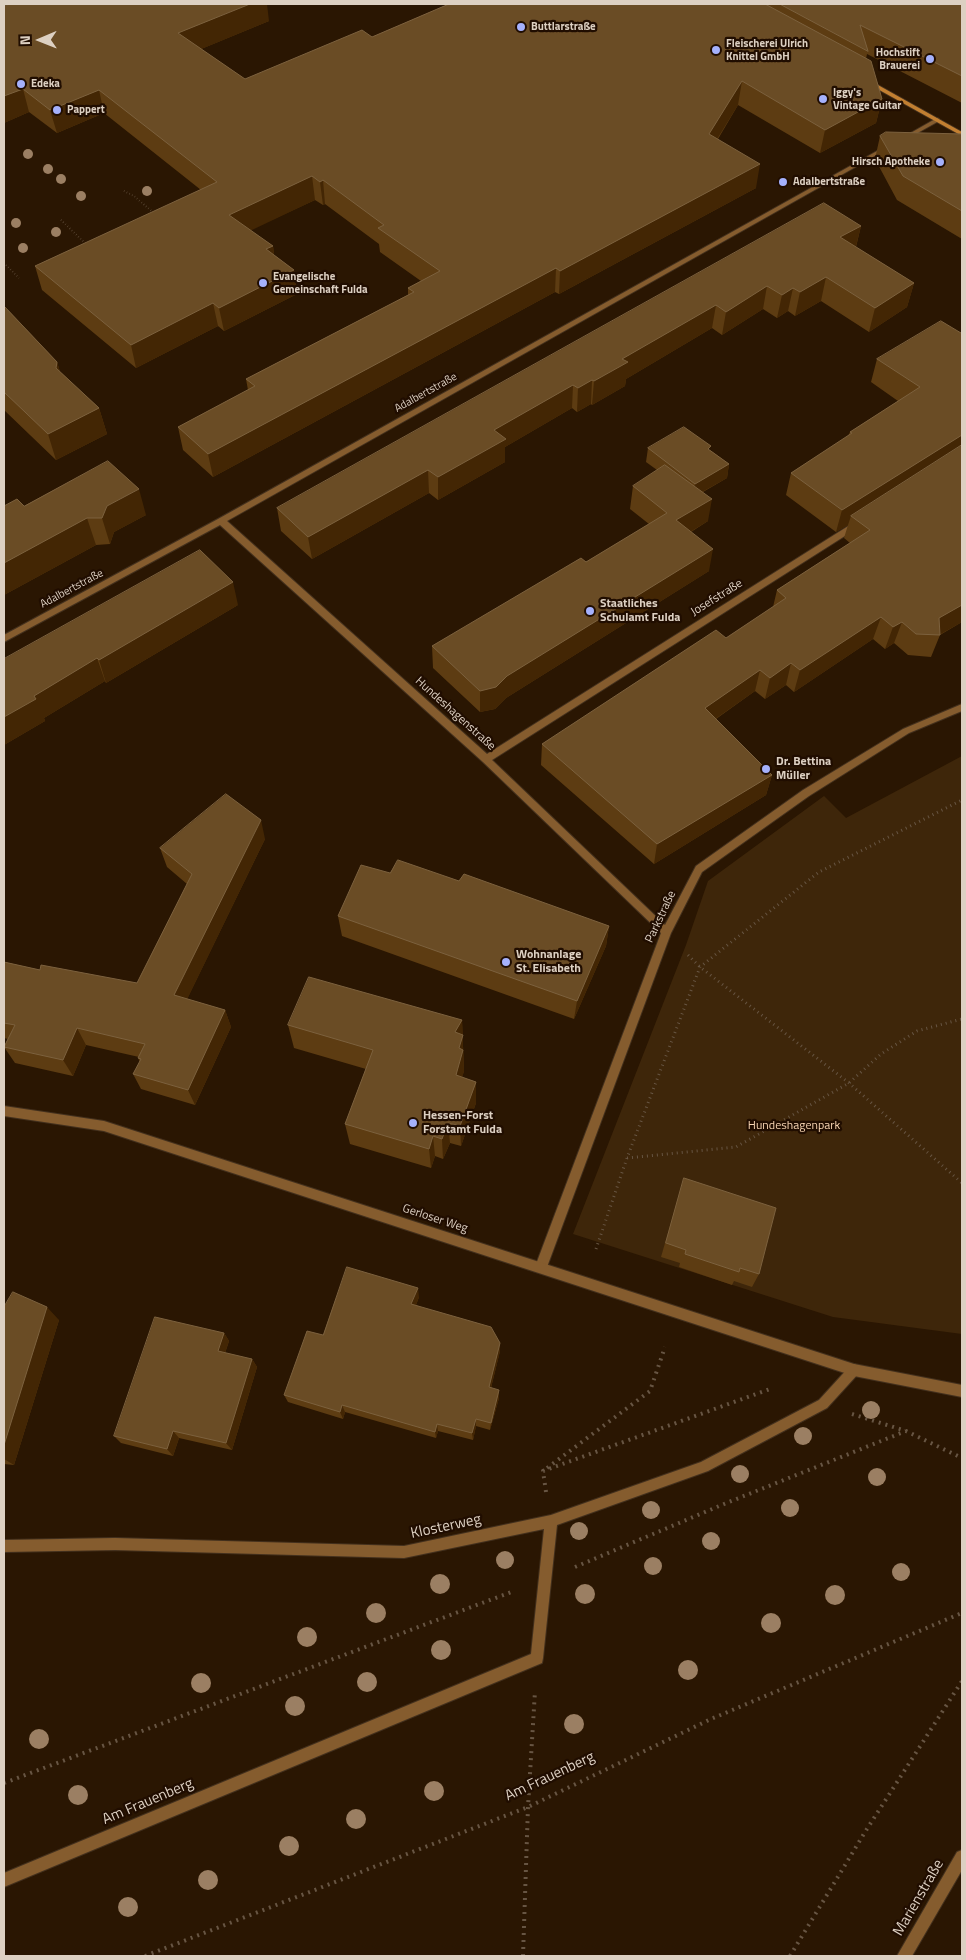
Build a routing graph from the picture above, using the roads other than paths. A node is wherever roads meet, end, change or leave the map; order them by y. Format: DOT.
graph roads {
  1 [pos="863,78"];
  2 [pos="937,120"];
  3 [pos="962,134"];
  4 [pos="221,521"];
  5 [pos="861,522"];
  6 [pos="4,639"];
  7 [pos="962,708"];
  8 [pos="486,758"];
  9 [pos="666,932"];
  10 [pos="4,1111"];
  11 [pos="541,1267"];
  12 [pos="854,1370"];
  13 [pos="962,1391"];
  14 [pos="550,1521"];
  15 [pos="4,1546"];
  16 [pos="962,1857"];
  17 [pos="4,1880"];
  18 [pos="904,1956"];
  1 -- 2 [label="main road"];
  2 -- 3 [label="main road"];
  2 -- 4 [label="street, Adalbertstraße"];
  4 -- 6 [label="street, Adalbertstraße"];
  4 -- 8 [label="street, Hundeshagenstraße"];
  5 -- 8 [label="street, Josefstraße"];
  7 -- 9 [label="street, Parkstraße"];
  8 -- 9 [label="street, Hundeshagenstraße"];
  9 -- 11 [label="street, Parkstraße"];
  10 -- 11 [label="street, Gerloser Weg"];
  11 -- 12 [label="street, Gerloser Weg"];
  12 -- 13 [label="street, Gerloser Weg"];
  12 -- 14 [label="street, Klosterweg"];
  14 -- 15 [label="street, Klosterweg"];
  14 -- 17 [label="street, Am Frauenberg"];
  16 -- 18 [label="street, Marienstraße"];
}
